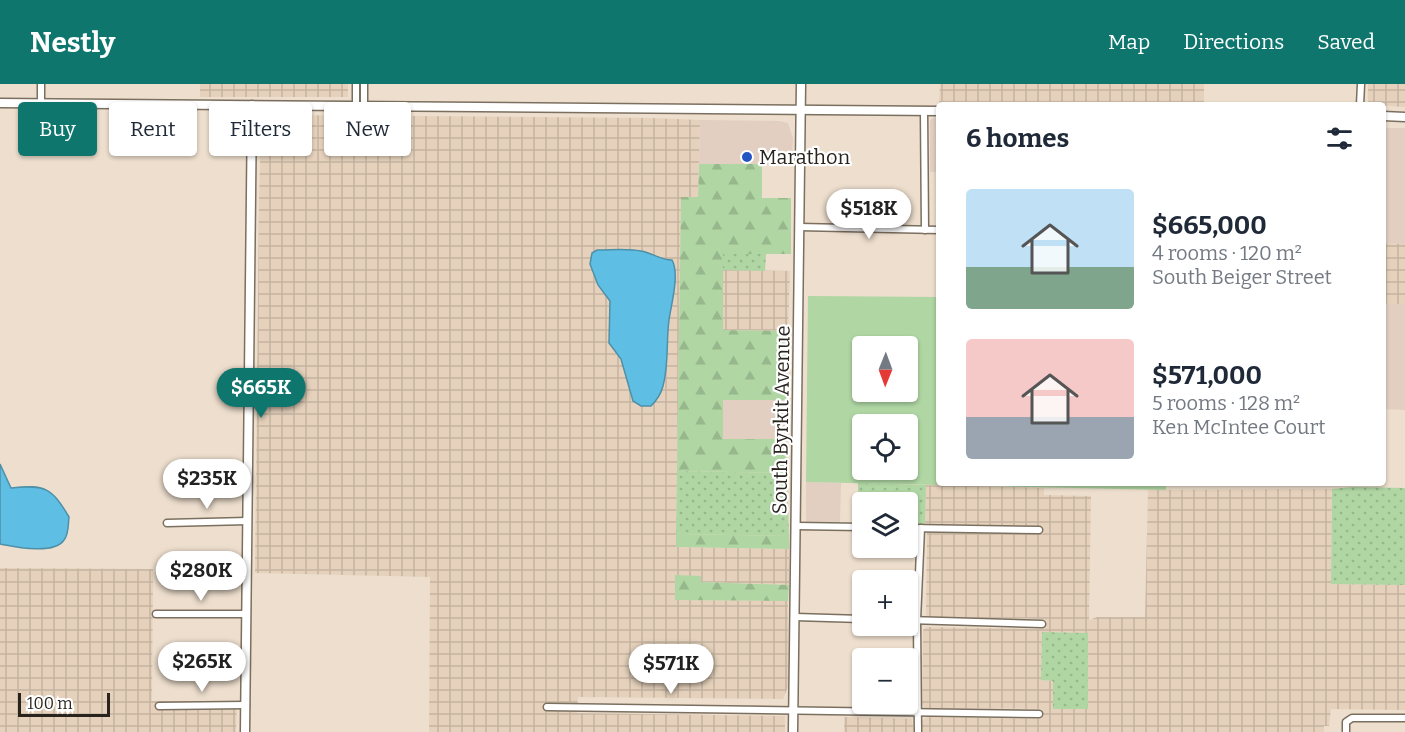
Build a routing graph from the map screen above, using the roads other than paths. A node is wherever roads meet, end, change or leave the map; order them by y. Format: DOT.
graph roads {
  1 [pos="41,84"];
  2 [pos="356,84"];
  3 [pos="364,84"];
  4 [pos="801,84"];
  5 [pos="1361,84"];
  6 [pos="41,102"];
  7 [pos="359,102"];
  8 [pos="361,102"];
  9 [pos="1360,102"];
  10 [pos="0,103"];
  11 [pos="18,103"];
  12 [pos="97,104"];
  13 [pos="209,105"];
  14 [pos="411,106"];
  15 [pos="801,109"];
  16 [pos="924,111"];
  17 [pos="936,111"];
  18 [pos="1386,116"];
  19 [pos="1405,117"];
  20 [pos="251,156"];
  21 [pos="799,227"];
  22 [pos="925,230"];
  23 [pos="936,230"];
  24 [pos="247,521"];
  25 [pos="167,523"];
  26 [pos="796,526"];
  27 [pos="852,527"];
  28 [pos="921,528"];
  29 [pos="1039,530"];
  30 [pos="918,598"];
  31 [pos="156,614"];
  32 [pos="245,614"];
  33 [pos="795,617"];
  34 [pos="852,619"];
  35 [pos="918,621"];
  36 [pos="1042,624"];
  37 [pos="246,705"];
  38 [pos="159,706"];
  39 [pos="547,707"];
  40 [pos="794,710"];
  41 [pos="852,711"];
  42 [pos="918,712"];
  43 [pos="918,714"];
  44 [pos="1039,714"];
  45 [pos="1405,718"];
  46 [pos="245,732"];
  47 [pos="793,732"];
  48 [pos="918,732"];
  49 [pos="1346,732"];
  1 -- 6 [label="street"];
  2 -- 7 [label="street"];
  3 -- 8 [label="street"];
  4 -- 15 [label="street, South Byrkit Avenue"];
  5 -- 9 [label="street"];
  10 -- 11 [label="street"];
  12 -- 13 [label="street"];
  14 -- 15 [label="street"];
  15 -- 16 [label="street"];
  15 -- 21 [label="street, South Byrkit Avenue"];
  16 -- 17 [label="street"];
  16 -- 22 [label="street"];
  18 -- 19 [label="street"];
  20 -- 24 [label="street"];
  21 -- 22 [label="street"];
  21 -- 26 [label="street, South Byrkit Avenue"];
  22 -- 23 [label="street"];
  24 -- 25 [label="street"];
  24 -- 32 [label="street"];
  26 -- 27 [label="street"];
  26 -- 33 [label="street, South Byrkit Avenue"];
  28 -- 29 [label="street"];
  28 -- 30 [label="street"];
  31 -- 32 [label="street"];
  32 -- 37 [label="street"];
  33 -- 34 [label="street"];
  33 -- 40 [label="street, South Byrkit Avenue"];
  35 -- 36 [label="street"];
  37 -- 38 [label="street"];
  37 -- 46 [label="street"];
  39 -- 40 [label="street"];
  40 -- 41 [label="street"];
  40 -- 47 [label="street, South Byrkit Avenue"];
  42 -- 44 [label="street"];
  43 -- 48 [label="street"];
  45 -- 49 [label="street"];
}
